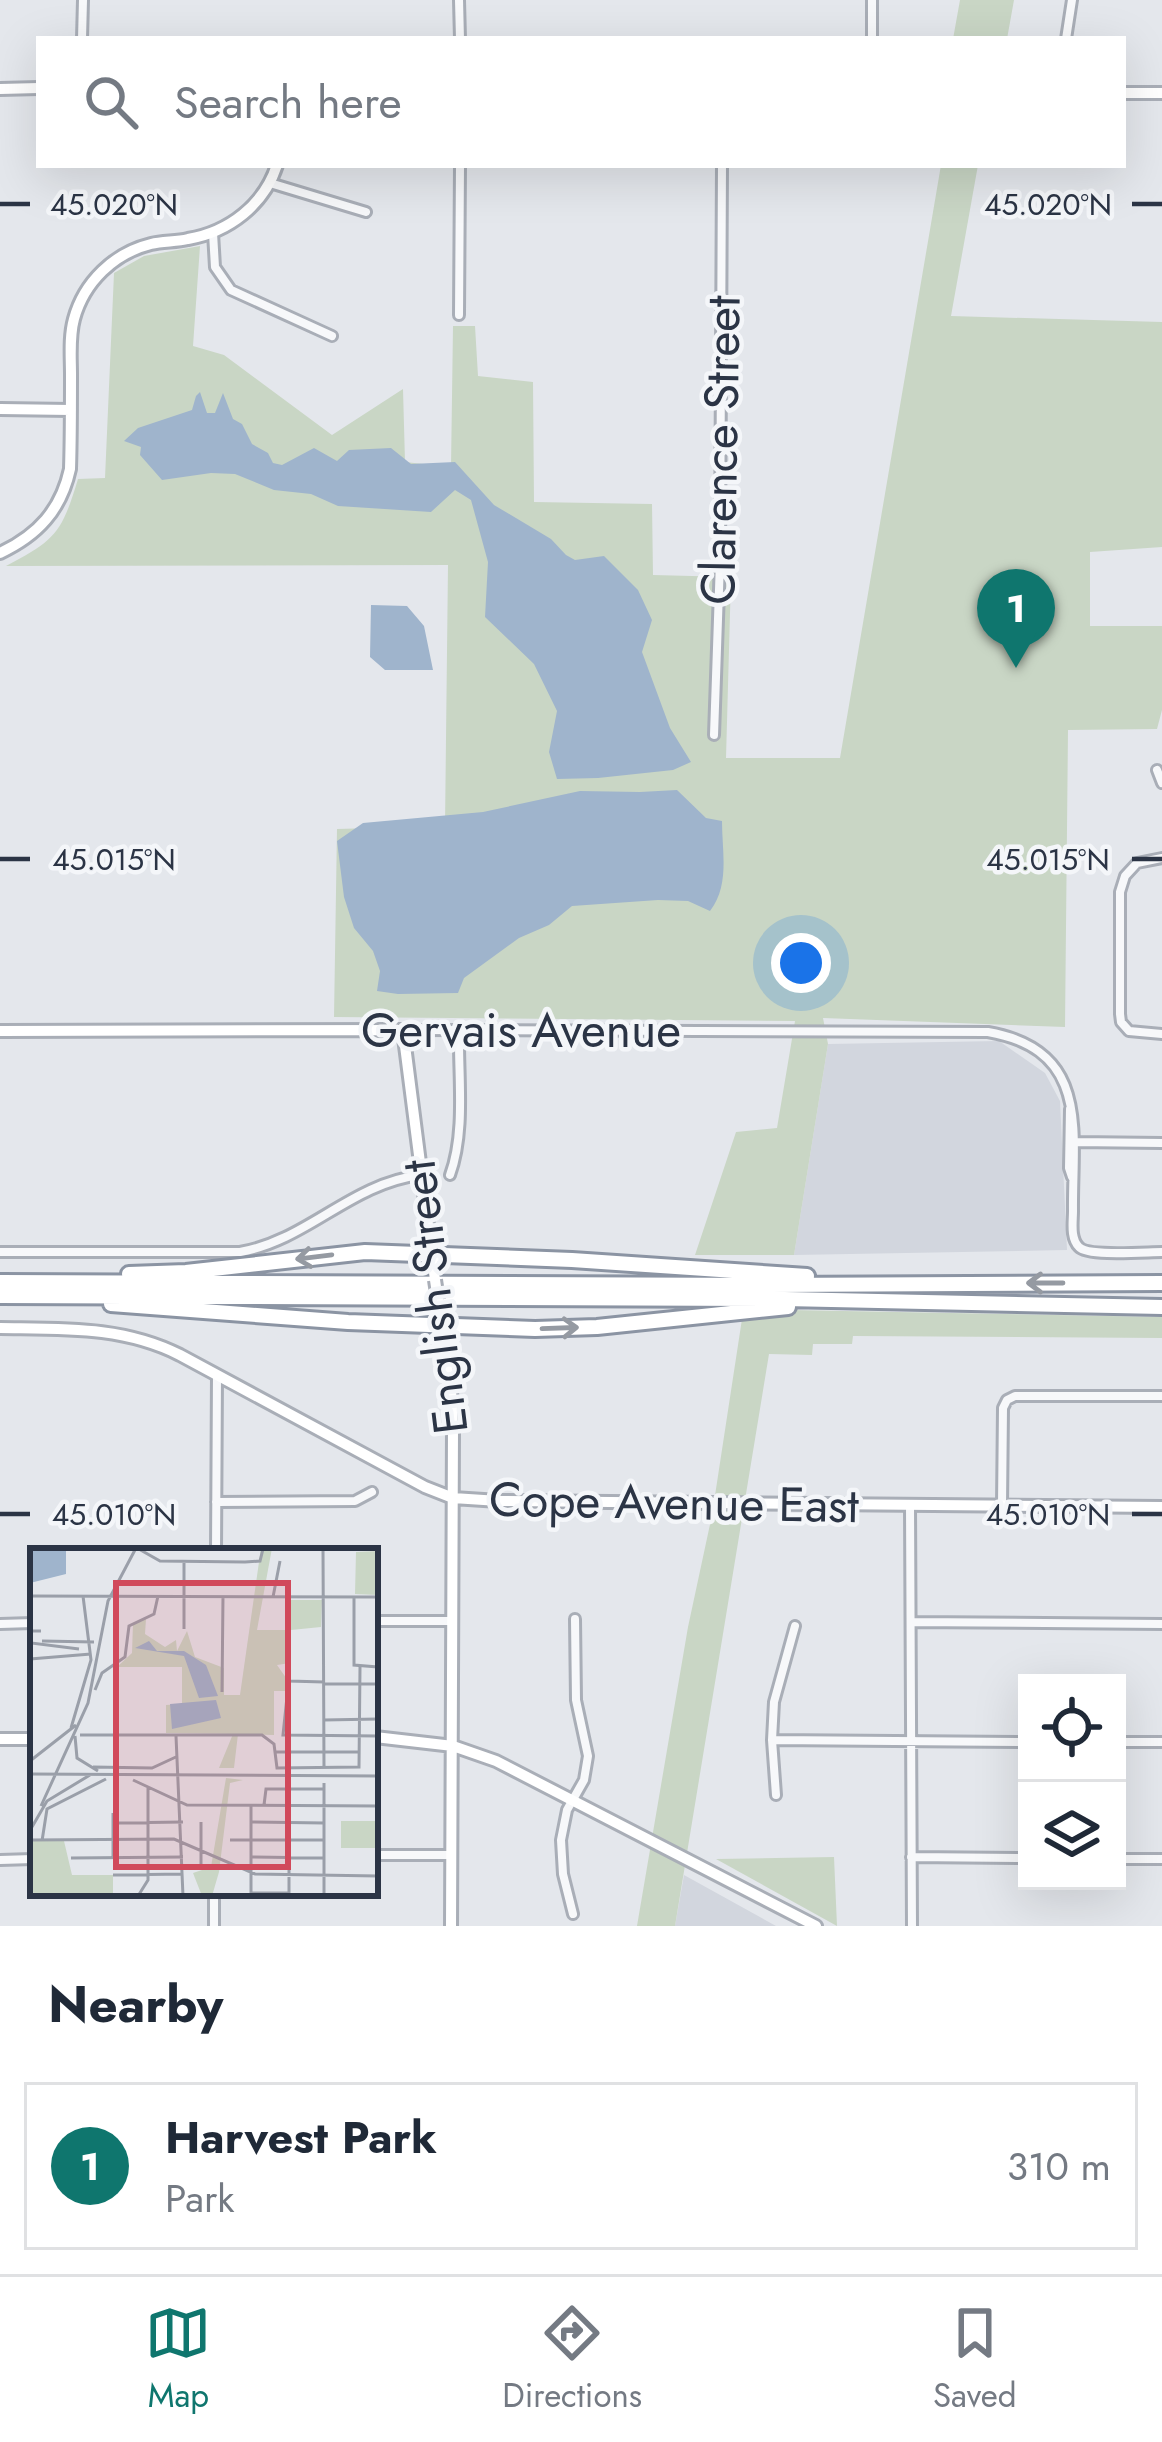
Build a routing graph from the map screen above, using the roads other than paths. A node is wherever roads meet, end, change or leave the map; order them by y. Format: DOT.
graph roads {
  1 [pos="83,0"];
  2 [pos="459,0"];
  3 [pos="872,0"];
  4 [pos="1072,0"];
  5 [pos="82,36"];
  6 [pos="460,36"];
  7 [pos="872,36"];
  8 [pos="1066,36"];
  9 [pos="0,88"];
  10 [pos="36,88"];
  11 [pos="1126,93"];
  12 [pos="1162,94"];
  13 [pos="276,168"];
  14 [pos="460,168"];
  15 [pos="722,168"];
  16 [pos="270,183"];
  17 [pos="366,212"];
  18 [pos="213,233"];
  19 [pos="460,315"];
  20 [pos="332,336"];
  21 [pos="0,409"];
  22 [pos="71,410"];
  23 [pos="0,553"];
  24 [pos="714,735"];
  25 [pos="1157,770"];
  26 [pos="1162,783"];
  27 [pos="1162,858"];
  28 [pos="403,1030"];
  29 [pos="458,1030"];
  30 [pos="0,1031"];
  31 [pos="1162,1034"];
  32 [pos="1070,1106"];
  33 [pos="1076,1142"];
  34 [pos="1162,1143"];
  35 [pos="420,1175"];
  36 [pos="450,1175"];
  37 [pos="1072,1179"];
  38 [pos="0,1252"];
  39 [pos="1162,1252"];
  40 [pos="432,1260"];
  41 [pos="0,1282"];
  42 [pos="1162,1283"];
  43 [pos="878,1284"];
  44 [pos="0,1296"];
  45 [pos="50,1296"];
  46 [pos="926,1302"];
  47 [pos="1162,1307"];
  48 [pos="442,1321"];
  49 [pos="0,1328"];
  50 [pos="217,1376"];
  51 [pos="1162,1396"];
  52 [pos="372,1492"];
  53 [pos="453,1498"];
  54 [pos="216,1502"];
  55 [pos="910,1505"];
  56 [pos="1002,1506"];
  57 [pos="1162,1507"];
  58 [pos="216,1548"];
  59 [pos="575,1619"];
  60 [pos="453,1621"];
  61 [pos="378,1622"];
  62 [pos="911,1622"];
  63 [pos="1162,1624"];
  64 [pos="795,1626"];
  65 [pos="378,1736"];
  66 [pos="772,1740"];
  67 [pos="911,1741"];
  68 [pos="1018,1742"];
  69 [pos="1126,1742"];
  70 [pos="1162,1742"];
  71 [pos="453,1746"];
  72 [pos="776,1796"];
  73 [pos="574,1800"];
  74 [pos="378,1855"];
  75 [pos="452,1855"];
  76 [pos="911,1857"];
  77 [pos="1018,1858"];
  78 [pos="1126,1859"];
  79 [pos="1162,1859"];
  80 [pos="573,1914"];
  81 [pos="451,1926"];
  82 [pos="816,1926"];
  83 [pos="912,1926"];
  1 -- 5 [label="street"];
  2 -- 6 [label="street"];
  3 -- 7 [label="street"];
  4 -- 8 [label="street"];
  9 -- 10 [label="street"];
  11 -- 12 [label="street"];
  13 -- 16 [label="street"];
  14 -- 19 [label="street"];
  15 -- 24 [label="street, Clarence Street"];
  16 -- 17 [label="street"];
  16 -- 18 [label="street"];
  18 -- 20 [label="street"];
  18 -- 22 [label="street"];
  21 -- 22 [label="street"];
  22 -- 23 [label="street"];
  25 -- 26 [label="street"];
  27 -- 31 [label="street"];
  28 -- 29 [label="street, Gervais Avenue"];
  28 -- 30 [label="street, Gervais Avenue"];
  28 -- 35 [label="street, English Street"];
  29 -- 32 [label="street, Gervais Avenue"];
  29 -- 36 [label="street"];
  32 -- 33 [label="street"];
  32 -- 37 [label="street"];
  33 -- 34 [label="street"];
  33 -- 37 [label="street"];
  35 -- 38 [label="street"];
  35 -- 40 [label="street, English Street"];
  37 -- 39 [label="street"];
  40 -- 41 [label="highway, one-way"];
  40 -- 43 [label="highway"];
  40 -- 48 [label="street, English Street, bridge"];
  41 -- 43 [label="highway"];
  42 -- 43 [label="highway, one-way"];
  44 -- 45 [label="highway"];
  45 -- 46 [label="highway"];
  45 -- 48 [label="highway"];
  46 -- 47 [label="highway"];
  48 -- 46 [label="highway, one-way"];
  48 -- 53 [label="street, English Street"];
  49 -- 50 [label="street, Cope Avenue East"];
  50 -- 53 [label="street, Cope Avenue East"];
  50 -- 54 [label="street"];
  51 -- 56 [label="street"];
  52 -- 54 [label="street"];
  53 -- 55 [label="street, Cope Avenue East"];
  53 -- 60 [label="street, English Street"];
  54 -- 58 [label="street"];
  55 -- 56 [label="street, Cope Avenue East"];
  55 -- 62 [label="street"];
  56 -- 57 [label="street, Cope Avenue East"];
  59 -- 73 [label="street"];
  60 -- 61 [label="street"];
  60 -- 71 [label="street, English Street"];
  62 -- 63 [label="street"];
  62 -- 67 [label="street"];
  64 -- 66 [label="street"];
  65 -- 71 [label="street"];
  66 -- 67 [label="street"];
  66 -- 72 [label="street"];
  67 -- 68 [label="street"];
  67 -- 76 [label="street"];
  69 -- 70 [label="street"];
  71 -- 73 [label="street"];
  71 -- 75 [label="street, English Street"];
  73 -- 80 [label="street"];
  73 -- 82 [label="street"];
  74 -- 75 [label="street"];
  75 -- 81 [label="street, English Street"];
  76 -- 77 [label="street"];
  76 -- 83 [label="street"];
  78 -- 79 [label="street"];
}
